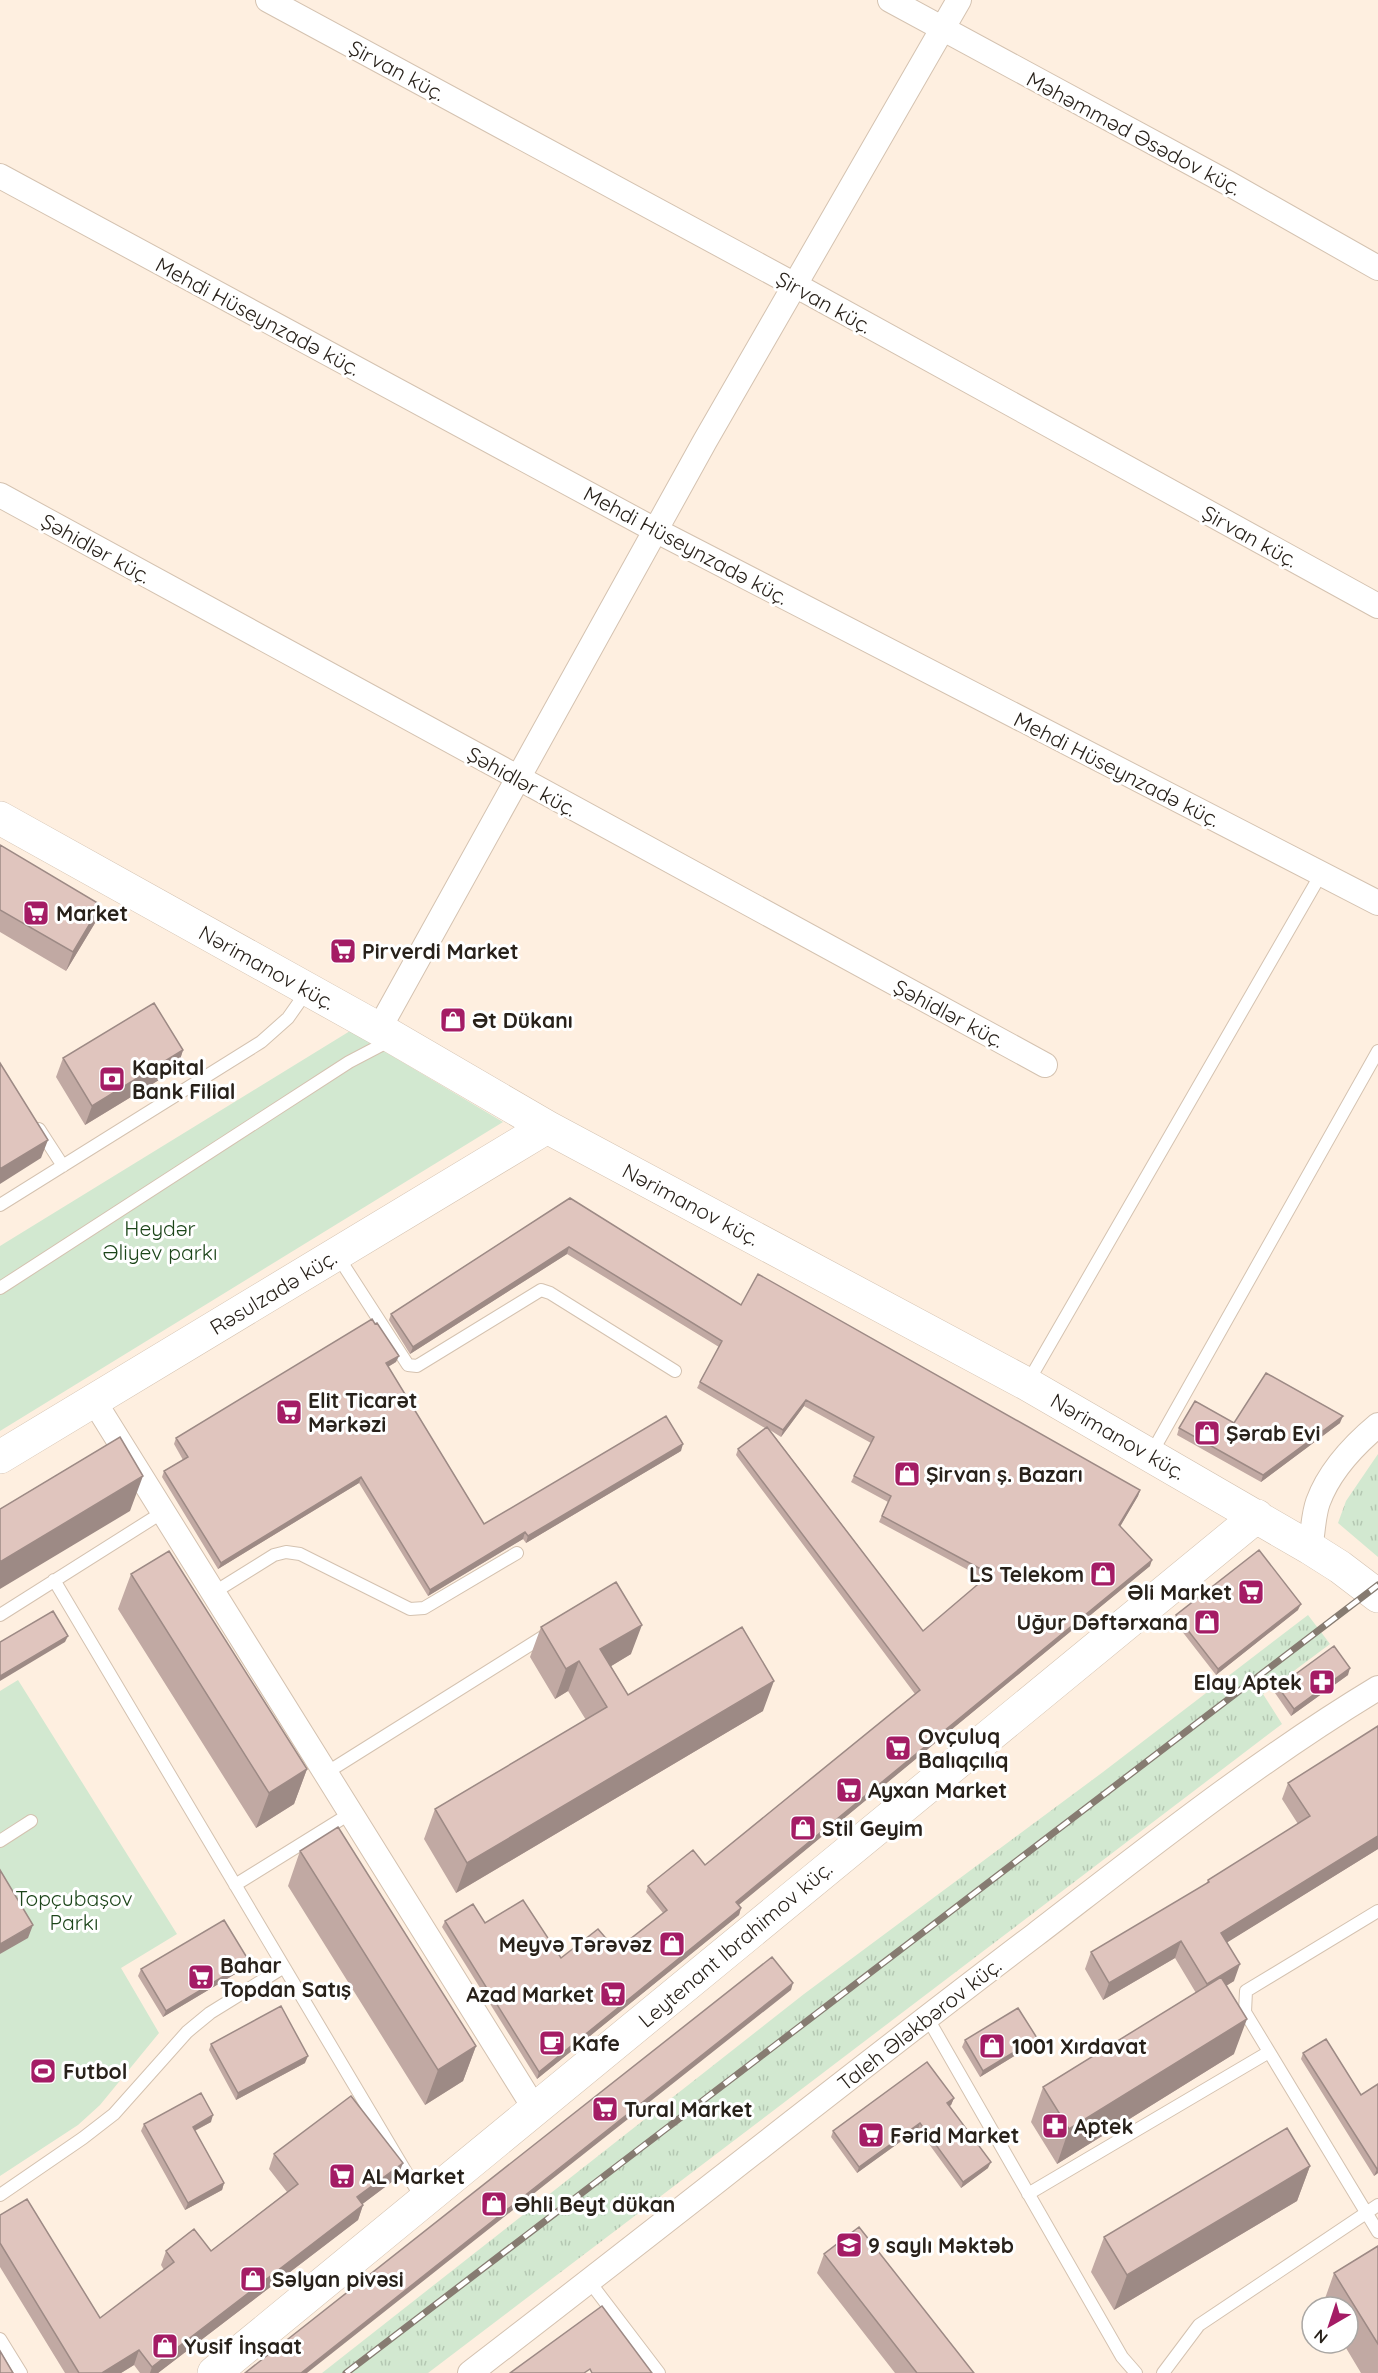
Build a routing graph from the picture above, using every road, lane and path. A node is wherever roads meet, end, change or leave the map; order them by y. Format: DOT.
graph roads {
  1 [pos="268,0"];
  2 [pos="890,0"];
  3 [pos="959,0"];
  4 [pos="942,29"];
  5 [pos="0,176"];
  6 [pos="1378,268"];
  7 [pos="795,285"];
  8 [pos="0,495"];
  9 [pos="655,530"];
  10 [pos="1378,606"];
  11 [pos="517,779"];
  12 [pos="0,818"];
  13 [pos="1321,874"];
  14 [pos="1378,903"];
  15 [pos="308,990"];
  16 [pos="386,1034"];
  17 [pos="1378,1051"];
  18 [pos="1045,1065"];
  19 [pos="32,1118"];
  20 [pos="547,1127"];
  21 [pos="63,1166"];
  22 [pos="0,1205"];
  23 [pos="336,1254"];
  24 [pos="0,1288"];
  25 [pos="675,1371"];
  26 [pos="1027,1384"];
  27 [pos="94,1401"];
  28 [pos="1378,1425"];
  29 [pos="1151,1454"];
  30 [pos="0,1457"];
  31 [pos="163,1512"];
  32 [pos="1257,1516"];
  33 [pos="1310,1548"];
  34 [pos="517,1553"];
  35 [pos="54,1580"];
  36 [pos="213,1593"];
  37 [pos="1378,1596"];
  38 [pos="0,1615"];
  39 [pos="564,1624"];
  40 [pos="1378,1688"];
  41 [pos="326,1773"];
  42 [pos="351,1813"];
  43 [pos="31,1821"];
  44 [pos="0,1841"];
  45 [pos="235,1885"];
  46 [pos="1378,1911"];
  47 [pos="284,1967"];
  48 [pos="927,2017"];
  49 [pos="1269,2052"];
  50 [pos="535,2109"];
  51 [pos="0,2194"];
  52 [pos="1028,2194"];
  53 [pos="423,2200"];
  54 [pos="1378,2205"];
  55 [pos="1367,2212"];
  56 [pos="1378,2232"];
  57 [pos="589,2281"];
  58 [pos="0,2339"];
  59 [pos="21,2373"];
  60 [pos="214,2373"];
  61 [pos="470,2373"];
  62 [pos="659,2373"];
  63 [pos="1136,2373"];
  64 [pos="1163,2373"];
  1 -- 7 [label="street, Şirvan küç."];
  2 -- 4 [label="street, Məhəmməd Əsədov küç."];
  3 -- 4 [label="street"];
  4 -- 6 [label="street, Məhəmməd Əsədov küç."];
  4 -- 7 [label="street"];
  5 -- 9 [label="street, Mehdi Hüseynzadə küç."];
  7 -- 9 [label="street"];
  7 -- 10 [label="street, Şirvan küç."];
  8 -- 11 [label="street, Şəhidlər küç."];
  9 -- 11 [label="street"];
  9 -- 13 [label="street, Mehdi Hüseynzadə küç."];
  11 -- 16 [label="street"];
  11 -- 18 [label="street, Şəhidlər küç."];
  12 -- 15 [label="street, Nərimanov küç."];
  13 -- 14 [label="street, Mehdi Hüseynzadə küç."];
  13 -- 26 [label="lane"];
  15 -- 16 [label="street, Nərimanov küç."];
  15 -- 21 [label="lane"];
  16 -- 20 [label="street, Nərimanov küç."];
  16 -- 24 [label="lane"];
  17 -- 29 [label="lane"];
  19 -- 21 [label="lane"];
  20 -- 23 [label="street, Rəsulzadə küç."];
  20 -- 26 [label="street, Nərimanov küç."];
  21 -- 22 [label="lane"];
  23 -- 25 [label="lane"];
  23 -- 27 [label="street, Rəsulzadə küç."];
  26 -- 29 [label="street, Nərimanov küç."];
  27 -- 30 [label="street, Rəsulzadə küç."];
  27 -- 31 [label="street"];
  28 -- 33 [label="street"];
  29 -- 32 [label="street, Nərimanov küç."];
  31 -- 35 [label="lane"];
  31 -- 36 [label="street"];
  32 -- 33 [label="street, Nərimanov küç."];
  32 -- 50 [label="street, Leytenant Ibrahimov küç."];
  33 -- 37 [label="street, Nərimanov küç."];
  34 -- 36 [label="lane"];
  35 -- 38 [label="lane"];
  35 -- 45 [label="lane"];
  36 -- 41 [label="street"];
  39 -- 41 [label="lane"];
  40 -- 48 [label="street, Taleh Ələkbərov küç."];
  41 -- 42 [label="street"];
  42 -- 45 [label="lane"];
  42 -- 50 [label="street"];
  43 -- 44 [label="lane"];
  45 -- 47 [label="lane"];
  46 -- 49 [label="lane"];
  47 -- 51 [label="lane"];
  47 -- 53 [label="lane"];
  48 -- 52 [label="lane"];
  48 -- 57 [label="street, Taleh Ələkbərov küç."];
  49 -- 52 [label="lane"];
  49 -- 55 [label="lane"];
  50 -- 53 [label="street, Leytenant Ibrahimov küç."];
  52 -- 63 [label="lane"];
  53 -- 60 [label="street, Leytenant Ibrahimov küç."];
  54 -- 55 [label="lane"];
  55 -- 56 [label="lane"];
  55 -- 64 [label="lane"];
  57 -- 61 [label="street, Taleh Ələkbərov küç."];
  57 -- 62 [label="lane"];
  58 -- 59 [label="lane"];
}
